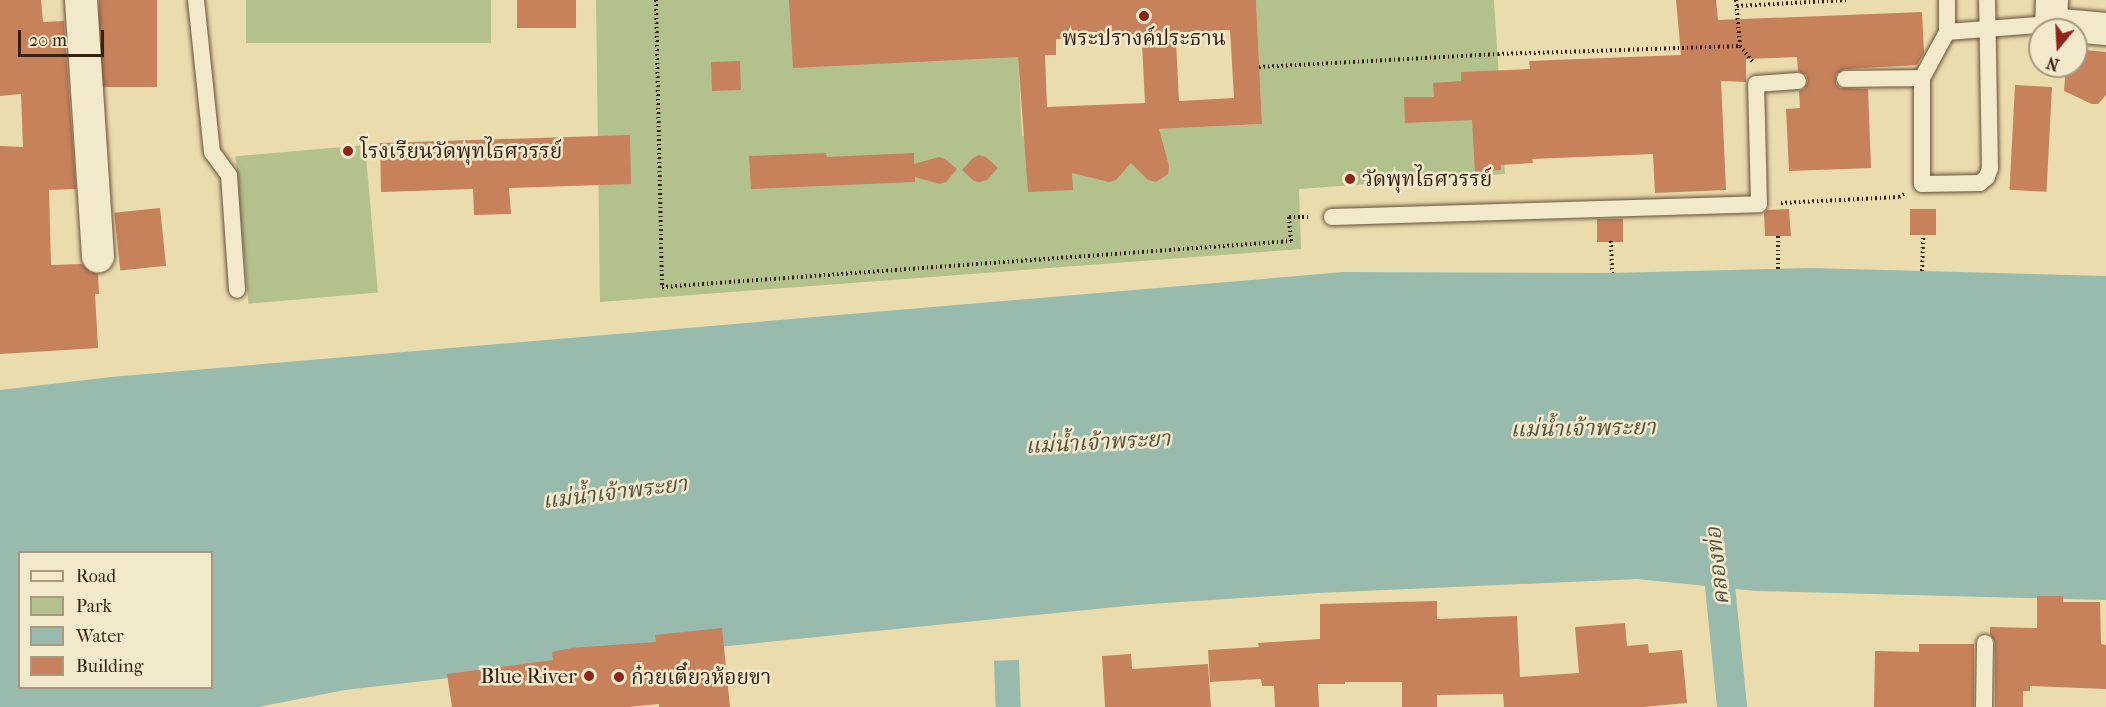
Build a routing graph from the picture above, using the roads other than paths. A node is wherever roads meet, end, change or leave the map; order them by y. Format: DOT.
graph roads {
  1 [pos="81,0"];
  2 [pos="196,0"];
  3 [pos="1947,0"];
  4 [pos="1987,0"];
  5 [pos="2052,12"];
  6 [pos="2106,29"];
  7 [pos="1988,30"];
  8 [pos="1947,32"];
  9 [pos="1922,78"];
  10 [pos="1845,79"];
  11 [pos="1798,81"];
  12 [pos="1332,217"];
  13 [pos="98,256"];
  14 [pos="237,290"];
  15 [pos="1985,643"];
  16 [pos="1984,707"];
  1 -- 13 [label="street"];
  2 -- 14 [label="lane"];
  3 -- 8 [label="lane"];
  4 -- 7 [label="lane"];
  5 -- 6 [label="street"];
  5 -- 7 [label="lane"];
  7 -- 8 [label="lane"];
  7 -- 9 [label="lane"];
  8 -- 9 [label="lane"];
  9 -- 10 [label="lane"];
  11 -- 12 [label="lane"];
  15 -- 16 [label="lane"];
}
